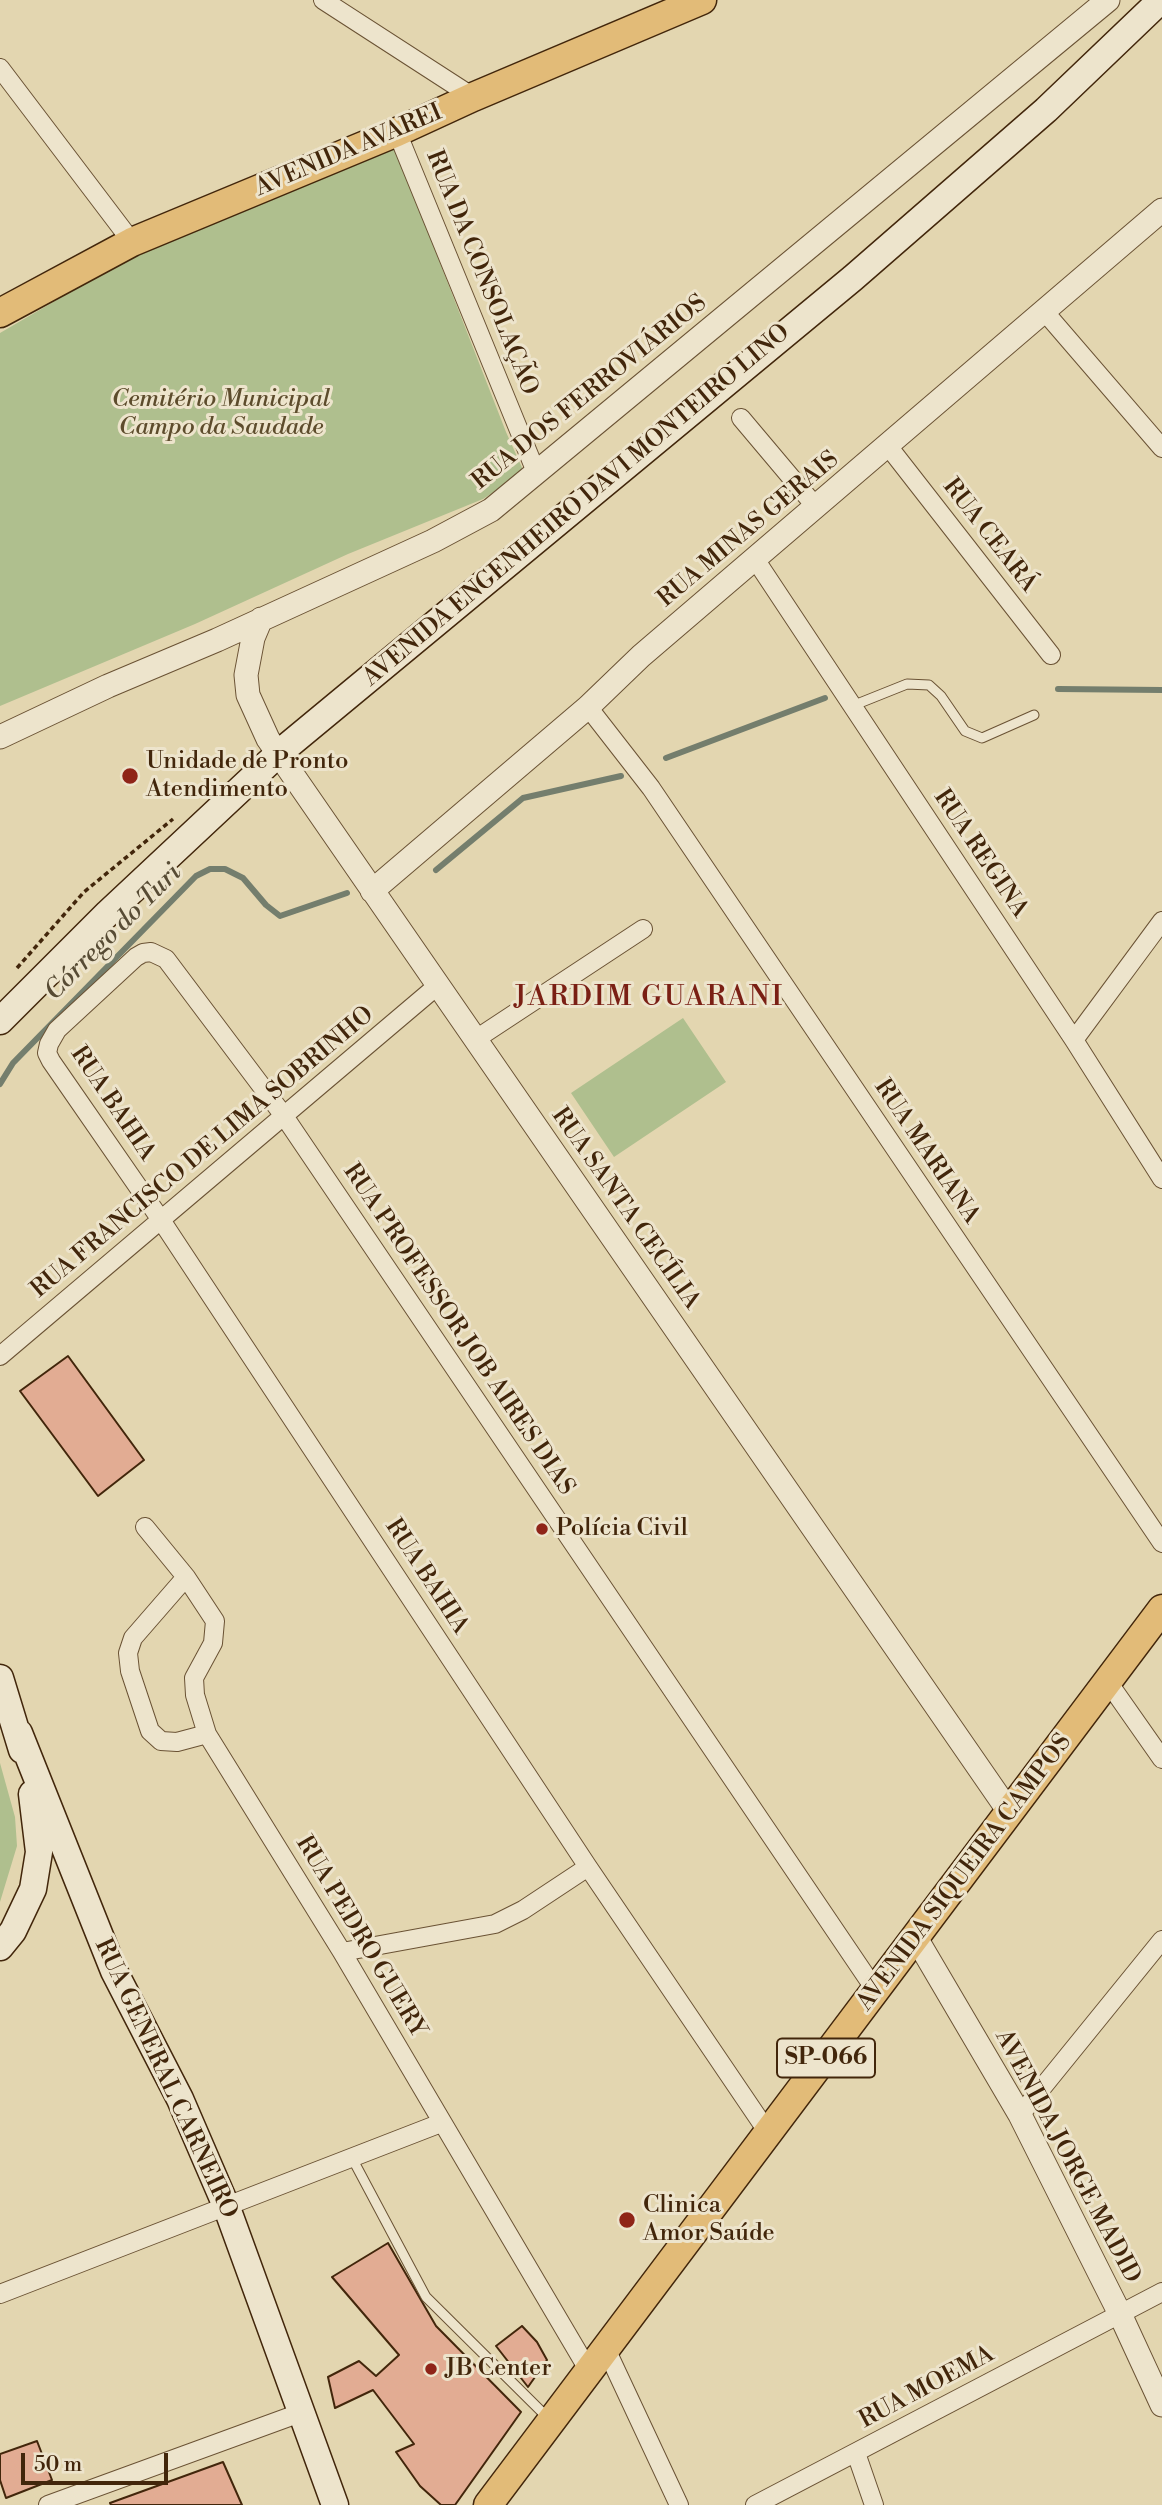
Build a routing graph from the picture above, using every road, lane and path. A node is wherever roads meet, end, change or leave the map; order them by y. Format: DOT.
graph roads {
  1 [pos="702,0"];
  2 [pos="1108,0"];
  3 [pos="1161,0"];
  4 [pos="334,3"];
  5 [pos="0,68"];
  6 [pos="473,97"];
  7 [pos="397,132"];
  8 [pos="1162,210"];
  9 [pos="132,242"];
  10 [pos="1044,311"];
  11 [pos="0,313"];
  12 [pos="741,418"];
  13 [pos="888,446"];
  14 [pos="1162,448"];
  15 [pos="536,472"];
  16 [pos="816,507"];
  17 [pos="755,559"];
  18 [pos="261,620"];
  19 [pos="1051,655"];
  20 [pos="852,706"];
  21 [pos="588,707"];
  22 [pos="1034,715"];
  23 [pos="0,737"];
  24 [pos="279,753"];
  25 [pos="372,891"];
  26 [pos="1162,920"];
  27 [pos="643,929"];
  28 [pos="150,952"];
  29 [pos="437,986"];
  30 [pos="0,1021"];
  31 [pos="477,1039"];
  32 [pos="1074,1040"];
  33 [pos="284,1116"];
  34 [pos="1162,1179"];
  35 [pos="162,1220"];
  36 [pos="0,1356"];
  37 [pos="145,1527"];
  38 [pos="1162,1542"];
  39 [pos="186,1577"];
  40 [pos="1162,1609"];
  41 [pos="0,1678"];
  42 [pos="1108,1682"];
  43 [pos="19,1733"];
  44 [pos="206,1734"];
  45 [pos="1162,1759"];
  46 [pos="1010,1813"];
  47 [pos="588,1867"];
  48 [pos="916,1938"];
  49 [pos="1162,1940"];
  50 [pos="0,1947"];
  51 [pos="342,1952"];
  52 [pos="876,1992"];
  53 [pos="1020,2116"];
  54 [pos="441,2123"];
  55 [pos="769,2134"];
  56 [pos="352,2158"];
  57 [pos="227,2208"];
  58 [pos="1162,2292"];
  59 [pos="0,2294"];
  60 [pos="1120,2314"];
  61 [pos="606,2349"];
  62 [pos="589,2371"];
  63 [pos="1162,2405"];
  64 [pos="300,2413"];
  65 [pos="551,2421"];
  66 [pos="856,2453"];
  67 [pos="48,2505"];
  68 [pos="335,2505"];
  69 [pos="488,2505"];
  70 [pos="679,2505"];
  71 [pos="755,2505"];
  72 [pos="874,2505"];
  1 -- 6 [label="main road, AVENIDA AVAREI"];
  2 -- 15 [label="street, RUA DOS FERROVIÁRIOS"];
  3 -- 24 [label="main road, AVENIDA ENGENHEIRO DAVI MONTEIRO LINO"];
  4 -- 6 [label="street"];
  5 -- 9 [label="street"];
  6 -- 7 [label="main road, AVENIDA AVAREI"];
  7 -- 9 [label="main road, AVENIDA AVAREI"];
  7 -- 15 [label="street, RUA DA CONSOLAÇÃO"];
  8 -- 10 [label="street, RUA MINAS GERAIS"];
  9 -- 11 [label="main road, AVENIDA AVAREI"];
  10 -- 13 [label="street, RUA MINAS GERAIS"];
  10 -- 14 [label="street"];
  12 -- 16 [label="street"];
  13 -- 16 [label="street, RUA MINAS GERAIS"];
  13 -- 19 [label="street, RUA CEARÁ"];
  15 -- 18 [label="street, RUA DOS FERROVIÁRIOS"];
  16 -- 17 [label="street, RUA MINAS GERAIS"];
  17 -- 20 [label="street, RUA REGINA"];
  17 -- 21 [label="street, RUA MINAS GERAIS"];
  18 -- 23 [label="street, RUA DOS FERROVIÁRIOS"];
  18 -- 24 [label="street, RUA SANTA CECÍLIA"];
  20 -- 22 [label="lane"];
  20 -- 32 [label="street, RUA REGINA"];
  21 -- 25 [label="street, RUA MINAS GERAIS"];
  21 -- 38 [label="street, RUA MARIANA"];
  24 -- 25 [label="street, RUA SANTA CECÍLIA"];
  24 -- 30 [label="main road, AVENIDA ENGENHEIRO DAVI MONTEIRO LINO"];
  25 -- 29 [label="street, RUA SANTA CECÍLIA"];
  26 -- 32 [label="street"];
  27 -- 31 [label="street"];
  28 -- 33 [label="street, RUA PROFESSOR JOB AIRES DIAS"];
  28 -- 35 [label="street, RUA BAHIA"];
  29 -- 31 [label="street, RUA SANTA CECÍLIA"];
  29 -- 33 [label="street, RUA FRANCISCO DE LIMA SOBRINHO"];
  31 -- 46 [label="street, RUA SANTA CECÍLIA"];
  32 -- 34 [label="street, RUA REGINA"];
  33 -- 35 [label="street, RUA FRANCISCO DE LIMA SOBRINHO"];
  33 -- 52 [label="street, RUA PROFESSOR JOB AIRES DIAS"];
  35 -- 36 [label="street, RUA FRANCISCO DE LIMA SOBRINHO"];
  35 -- 47 [label="street, RUA BAHIA"];
  37 -- 39 [label="street, RUA PEDRO GUERY"];
  39 -- 44 [label="street, RUA PEDRO GUERY"];
  39 -- 44 [label="street"];
  40 -- 42 [label="main road, AVENIDA SIQUEIRA CAMPOS / SP-066"];
  41 -- 43 [label="main road"];
  42 -- 45 [label="street"];
  42 -- 46 [label="main road, AVENIDA SIQUEIRA CAMPOS / SP-066"];
  43 -- 50 [label="main road"];
  43 -- 57 [label="main road, RUA GENERAL CARNEIRO"];
  44 -- 51 [label="street, RUA PEDRO GUERY"];
  46 -- 48 [label="main road, AVENIDA SIQUEIRA CAMPOS / SP-066"];
  47 -- 51 [label="street"];
  47 -- 55 [label="street, RUA BAHIA"];
  48 -- 52 [label="main road, AVENIDA SIQUEIRA CAMPOS / SP-066"];
  48 -- 53 [label="street, AVENIDA JORGE MADID"];
  49 -- 53 [label="street"];
  51 -- 54 [label="street, RUA PEDRO GUERY"];
  52 -- 55 [label="main road, AVENIDA SIQUEIRA CAMPOS / SP-066"];
  53 -- 60 [label="street, AVENIDA JORGE MADID"];
  54 -- 56 [label="street"];
  54 -- 62 [label="street, RUA PEDRO GUERY"];
  55 -- 61 [label="main road, AVENIDA SIQUEIRA CAMPOS / SP-066"];
  56 -- 57 [label="street"];
  56 -- 65 [label="lane"];
  57 -- 59 [label="street"];
  57 -- 64 [label="main road, RUA GENERAL CARNEIRO"];
  58 -- 60 [label="street, RUA MOEMA"];
  60 -- 63 [label="street, AVENIDA JORGE MADID"];
  60 -- 66 [label="street, RUA MOEMA"];
  61 -- 62 [label="main road, AVENIDA SIQUEIRA CAMPOS / SP-066"];
  61 -- 70 [label="street"];
  62 -- 65 [label="main road, AVENIDA SIQUEIRA CAMPOS / SP-066"];
  64 -- 67 [label="street"];
  64 -- 68 [label="main road, RUA GENERAL CARNEIRO"];
  65 -- 69 [label="main road, AVENIDA SIQUEIRA CAMPOS / SP-066"];
  66 -- 71 [label="street, RUA MOEMA"];
  66 -- 72 [label="street"];
}
